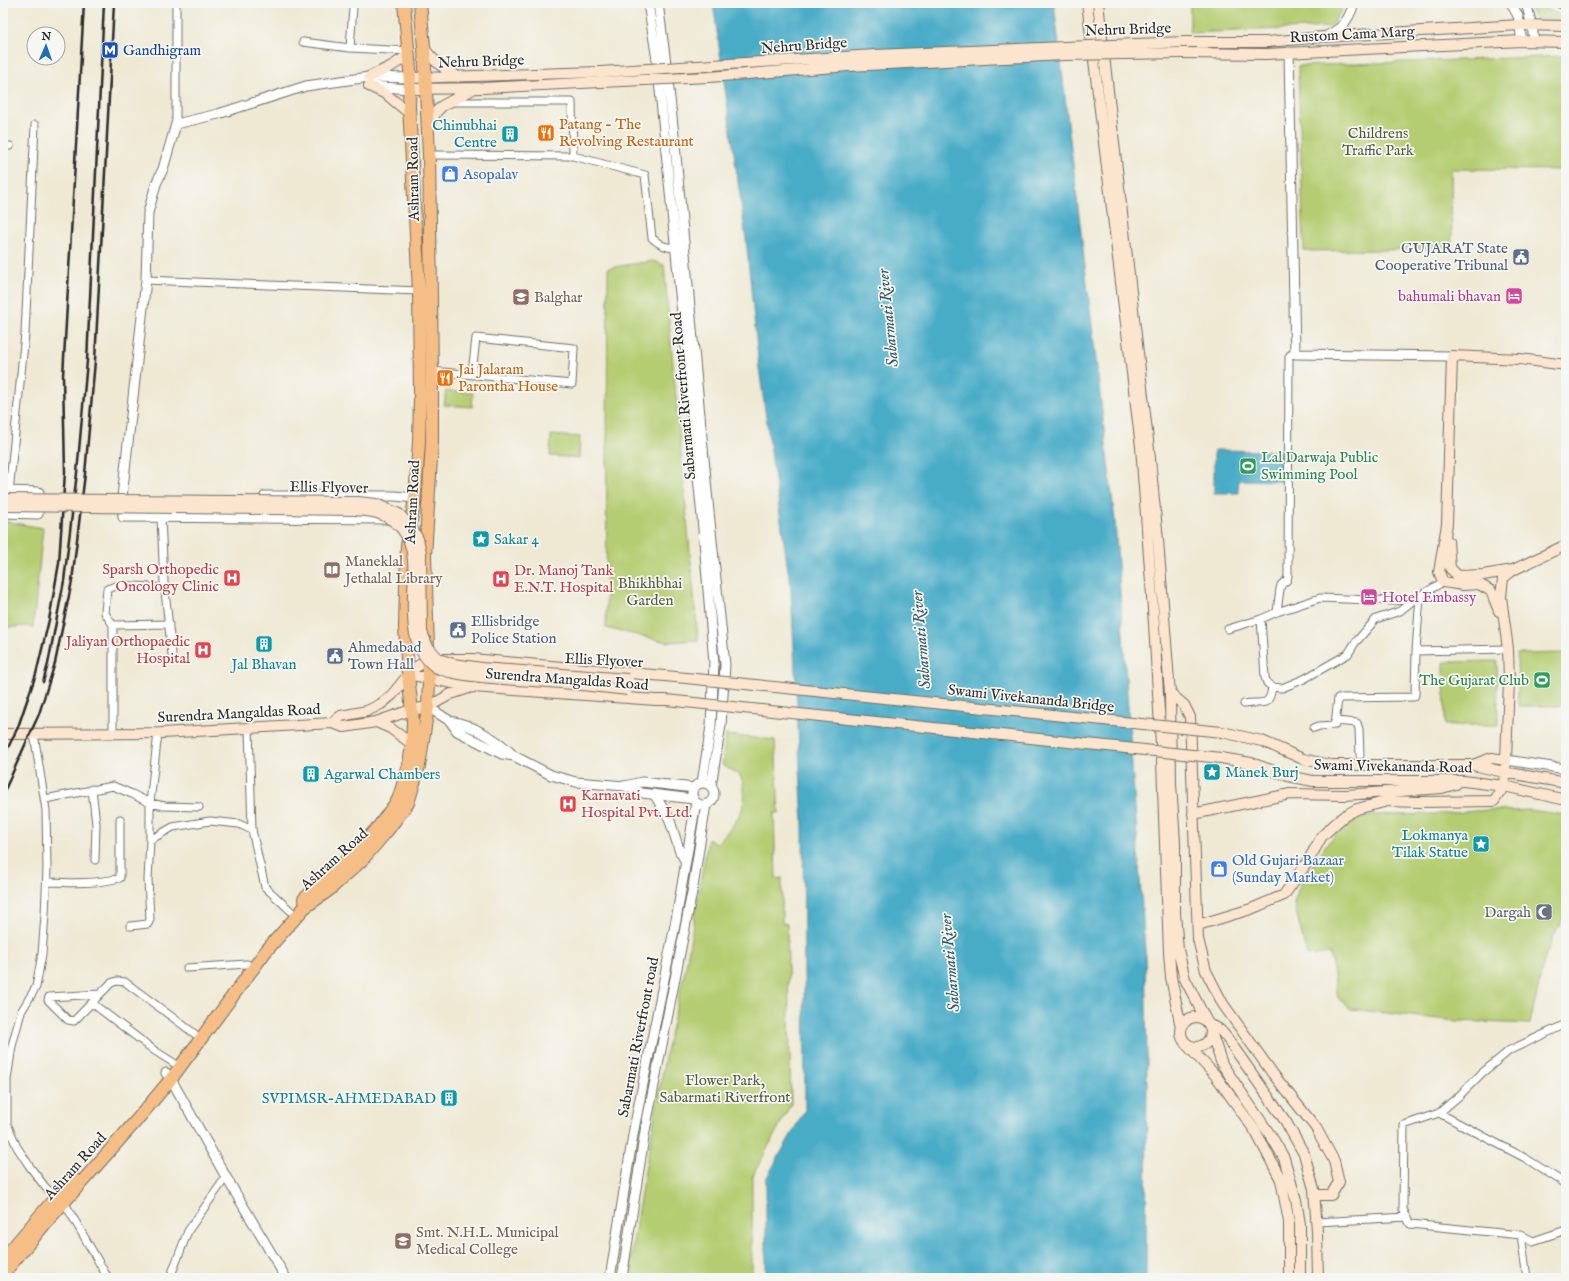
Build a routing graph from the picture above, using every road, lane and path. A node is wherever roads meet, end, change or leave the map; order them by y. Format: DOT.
graph roads {
  1 [pos="176,3"];
  2 [pos="404,3"];
  3 [pos="420,3"];
  4 [pos="648,3"];
  5 [pos="658,3"];
  6 [pos="1087,3"];
  7 [pos="1098,3"];
  8 [pos="1354,3"];
  9 [pos="1511,3"];
  10 [pos="1526,3"];
  11 [pos="1560,3"];
  12 [pos="1566,5"];
  13 [pos="352,7"];
  14 [pos="1520,25"];
  15 [pos="1532,25"];
  16 [pos="1566,26"];
  17 [pos="1323,37"];
  18 [pos="1522,41"];
  19 [pos="1534,41"];
  20 [pos="303,42"];
  21 [pos="1184,42"];
  22 [pos="1566,42"];
  23 [pos="424,47"];
  24 [pos="350,48"];
  25 [pos="1289,52"];
  26 [pos="409,53"];
  27 [pos="1183,53"];
  28 [pos="600,77"];
  29 [pos="458,78"];
  30 [pos="365,81"];
  31 [pos="410,83"];
  32 [pos="426,83"];
  33 [pos="475,88"];
  34 [pos="449,102"];
  35 [pos="410,114"];
  36 [pos="176,124"];
  37 [pos="35,125"];
  38 [pos="428,126"];
  39 [pos="429,155"];
  40 [pos="573,156"];
  41 [pos="680,248"];
  42 [pos="146,280"];
  43 [pos="419,291"];
  44 [pos="1296,354"];
  45 [pos="1452,356"];
  46 [pos="1566,365"];
  47 [pos="432,371"];
  48 [pos="472,374"];
  49 [pos="5,494"];
  50 [pos="122,497"];
  51 [pos="415,498"];
  52 [pos="3,506"];
  53 [pos="3,513"];
  54 [pos="162,517"];
  55 [pos="411,517"];
  56 [pos="1447,524"];
  57 [pos="1566,545"];
  58 [pos="1512,570"];
  59 [pos="1443,582"];
  60 [pos="165,588"];
  61 [pos="1418,597"];
  62 [pos="1277,612"];
  63 [pos="1261,619"];
  64 [pos="169,624"];
  65 [pos="1504,624"];
  66 [pos="113,625"];
  67 [pos="1228,629"];
  68 [pos="1508,649"];
  69 [pos="1416,651"];
  70 [pos="172,655"];
  71 [pos="430,659"];
  72 [pos="408,674"];
  73 [pos="649,676"];
  74 [pos="429,678"];
  75 [pos="472,687"];
  76 [pos="1272,687"];
  77 [pos="1170,693"];
  78 [pos="661,700"];
  79 [pos="1244,704"];
  80 [pos="428,707"];
  81 [pos="411,710"];
  82 [pos="1335,721"];
  83 [pos="376,722"];
  84 [pos="332,723"];
  85 [pos="249,728"];
  86 [pos="1314,728"];
  87 [pos="113,733"];
  88 [pos="158,733"];
  89 [pos="3,734"];
  90 [pos="34,734"];
  91 [pos="412,744"];
  92 [pos="1360,755"];
  93 [pos="1506,760"];
  94 [pos="1473,765"];
  95 [pos="1566,769"];
  96 [pos="1504,772"];
  97 [pos="1464,781"];
  98 [pos="1566,783"];
  99 [pos="624,786"];
  100 [pos="702,786"];
  101 [pos="1504,786"];
  102 [pos="92,789"];
  103 [pos="654,794"];
  104 [pos="45,799"];
  105 [pos="1566,800"];
  106 [pos="699,802"];
  107 [pos="150,803"];
  108 [pos="199,807"];
  109 [pos="1193,814"];
  110 [pos="120,818"];
  111 [pos="252,830"];
  112 [pos="150,840"];
  113 [pos="95,860"];
  114 [pos="686,862"];
  115 [pos="47,882"];
  116 [pos="293,915"];
  117 [pos="676,920"];
  118 [pos="686,922"];
  119 [pos="1198,925"];
  120 [pos="130,926"];
  121 [pos="247,964"];
  122 [pos="187,968"];
  123 [pos="100,994"];
  124 [pos="92,1003"];
  125 [pos="1566,1024"];
  126 [pos="1209,1027"];
  127 [pos="1181,1028"];
  128 [pos="195,1034"];
  129 [pos="1187,1045"];
  130 [pos="174,1063"];
  131 [pos="169,1076"];
  132 [pos="1439,1113"];
  133 [pos="5,1124"];
  134 [pos="226,1177"];
  135 [pos="1566,1184"];
  136 [pos="1315,1195"];
  137 [pos="60,1200"];
  138 [pos="1407,1218"];
  139 [pos="619,1220"];
  140 [pos="630,1222"];
  141 [pos="1316,1222"];
  142 [pos="1566,1230"];
  143 [pos="1521,1235"];
  144 [pos="3,1259"];
  145 [pos="3,1274"];
  146 [pos="108,1278"];
  147 [pos="170,1278"];
  148 [pos="286,1278"];
  149 [pos="610,1278"];
  150 [pos="622,1278"];
  151 [pos="1289,1278"];
  152 [pos="1300,1278"];
  153 [pos="1318,1278"];
  154 [pos="1528,1278"];
  1 -- 36 [label="street"];
  2 -- 26 [label="main road, Ashram Road"];
  3 -- 23 [label="main road, Ashram Road"];
  4 -- 41 [label="street, Sabarmati Riverfront Road"];
  5 -- 41 [label="street, Sabarmati Riverfront Road"];
  6 -- 127 [label="main road"];
  7 -- 77 [label="main road"];
  8 -- 17 [label="street"];
  9 -- 14 [label="street"];
  10 -- 15 [label="street"];
  11 -- 12 [label="street"];
  13 -- 24 [label="street"];
  14 -- 15 [label="main road, Rustom Cama Marg"];
  14 -- 17 [label="main road, Rustom Cama Marg"];
  14 -- 18 [label="street"];
  15 -- 16 [label="main road, Rustom Cama Marg"];
  15 -- 19 [label="street"];
  17 -- 21 [label="main road, Rustom Cama Marg"];
  18 -- 19 [label="main road, Rustom Cama Marg"];
  18 -- 25 [label="main road, Rustom Cama Marg"];
  19 -- 22 [label="main road, Rustom Cama Marg"];
  20 -- 24 [label="street"];
  21 -- 28 [label="main road, Nehru Bridge, bridge"];
  23 -- 29 [label="main road"];
  23 -- 32 [label="main road, Ashram Road"];
  24 -- 26 [label="street"];
  25 -- 27 [label="main road, Rustom Cama Marg"];
  25 -- 44 [label="street"];
  26 -- 30 [label="main road"];
  26 -- 31 [label="main road, Ashram Road"];
  27 -- 28 [label="main road, Nehru Bridge, bridge"];
  28 -- 29 [label="main road, Nehru Bridge"];
  28 -- 33 [label="main road, Nehru Bridge"];
  29 -- 32 [label="main road, Nehru Bridge"];
  30 -- 31 [label="street"];
  30 -- 35 [label="main road"];
  30 -- 36 [label="street"];
  31 -- 32 [label="main road"];
  31 -- 35 [label="main road, Ashram Road"];
  32 -- 33 [label="main road, Nehru Bridge"];
  32 -- 38 [label="main road, Ashram Road"];
  33 -- 34 [label="main road"];
  34 -- 38 [label="main road"];
  34 -- 40 [label="street"];
  35 -- 43 [label="main road, Ashram Road"];
  36 -- 42 [label="street"];
  37 -- 49 [label="street"];
  38 -- 39 [label="main road, Ashram Road"];
  39 -- 40 [label="street"];
  39 -- 47 [label="main road, Ashram Road"];
  40 -- 41 [label="street"];
  41 -- 100 [label="street, Sabarmati Riverfront Road"];
  42 -- 43 [label="street"];
  42 -- 50 [label="street"];
  43 -- 51 [label="main road, Ashram Road"];
  44 -- 45 [label="street"];
  44 -- 62 [label="street"];
  45 -- 46 [label="main road"];
  45 -- 56 [label="main road"];
  47 -- 48 [label="street"];
  47 -- 71 [label="main road, Ashram Road"];
  48 -- 48 [label="street"];
  49 -- 53 [label="street"];
  49 -- 73 [label="main road, Ellis Flyover, bridge"];
  50 -- 51 [label="street"];
  50 -- 54 [label="street"];
  51 -- 55 [label="main road, Ashram Road"];
  52 -- 78 [label="main road, Ellis Flyover, bridge"];
  54 -- 55 [label="street"];
  54 -- 60 [label="street"];
  55 -- 72 [label="main road, Ashram Road"];
  56 -- 58 [label="main road"];
  56 -- 59 [label="main road"];
  57 -- 58 [label="main road"];
  58 -- 65 [label="main road"];
  59 -- 61 [label="street"];
  59 -- 65 [label="main road"];
  60 -- 64 [label="street"];
  60 -- 66 [label="street"];
  61 -- 62 [label="street"];
  61 -- 69 [label="street"];
  61 -- 76 [label="street"];
  62 -- 63 [label="street"];
  63 -- 67 [label="street"];
  63 -- 76 [label="street"];
  64 -- 66 [label="street"];
  64 -- 70 [label="street"];
  65 -- 68 [label="main road"];
  66 -- 87 [label="street"];
  68 -- 69 [label="street"];
  68 -- 93 [label="main road"];
  69 -- 82 [label="street"];
  71 -- 72 [label="main road, Surendra Mangaldas Road"];
  71 -- 73 [label="main road, Surendra Mangaldas Road"];
  71 -- 74 [label="main road, Ashram Road"];
  72 -- 74 [label="main road, Surendra Mangaldas Road"];
  72 -- 81 [label="main road, Ashram Road"];
  72 -- 84 [label="main road, Surendra Mangaldas Road"];
  73 -- 94 [label="main road, Swami Vivekananda Bridge, bridge"];
  74 -- 75 [label="main road, Surendra Mangaldas Road"];
  74 -- 80 [label="main road, Ashram Road"];
  75 -- 78 [label="main road, Surendra Mangaldas Road"];
  75 -- 80 [label="main road"];
  76 -- 79 [label="street"];
  77 -- 109 [label="main road"];
  77 -- 126 [label="main road"];
  78 -- 97 [label="main road, Swami Vivekananda Road, bridge"];
  80 -- 81 [label="main road"];
  80 -- 99 [label="street"];
  80 -- 116 [label="main road, Ashram Road"];
  81 -- 83 [label="main road"];
  81 -- 91 [label="main road, Ashram Road"];
  82 -- 86 [label="street"];
  82 -- 92 [label="street"];
  83 -- 84 [label="main road"];
  83 -- 91 [label="main road"];
  84 -- 85 [label="main road, Surendra Mangaldas Road"];
  85 -- 88 [label="main road, Surendra Mangaldas Road"];
  85 -- 111 [label="street"];
  87 -- 88 [label="main road, Surendra Mangaldas Road"];
  87 -- 90 [label="main road, Surendra Mangaldas Road"];
  88 -- 107 [label="street"];
  89 -- 90 [label="main road, Surendra Mangaldas Road"];
  90 -- 104 [label="street"];
  91 -- 116 [label="main road, Ashram Road"];
  93 -- 94 [label="main road"];
  93 -- 95 [label="street"];
  93 -- 96 [label="main road"];
  94 -- 96 [label="main road"];
  96 -- 98 [label="main road"];
  96 -- 101 [label="main road"];
  97 -- 101 [label="main road, Swami Vivekananda Road"];
  97 -- 109 [label="main road"];
  99 -- 100 [label="street"];
  99 -- 103 [label="street"];
  100 -- 106 [label="street"];
  100 -- 106 [label="street"];
  101 -- 105 [label="main road, Swami Vivekananda Road"];
  101 -- 119 [label="main road"];
  102 -- 104 [label="street"];
  102 -- 107 [label="street"];
  102 -- 113 [label="street"];
  103 -- 106 [label="street"];
  103 -- 114 [label="street"];
  104 -- 115 [label="street"];
  106 -- 114 [label="street, Sabarmati Riverfront road"];
  106 -- 118 [label="street, Sabarmati Riverfront road"];
  107 -- 108 [label="street"];
  107 -- 112 [label="street"];
  109 -- 119 [label="main road"];
  110 -- 115 [label="street"];
  111 -- 112 [label="street"];
  111 -- 116 [label="street"];
  112 -- 120 [label="street"];
  114 -- 117 [label="street, Sabarmati Riverfront road"];
  115 -- 133 [label="street"];
  116 -- 121 [label="main road, Ashram Road"];
  116 -- 131 [label="main road, Ashram Road"];
  117 -- 118 [label="street"];
  117 -- 139 [label="street, Sabarmati Riverfront road"];
  118 -- 140 [label="street, Sabarmati Riverfront road"];
  119 -- 136 [label="main road"];
  121 -- 122 [label="street"];
  121 -- 128 [label="main road, Ashram Road"];
  123 -- 124 [label="street"];
  123 -- 124 [label="street"];
  123 -- 128 [label="street"];
  124 -- 130 [label="street"];
  125 -- 132 [label="street"];
  126 -- 127 [label="main road"];
  126 -- 129 [label="main road"];
  126 -- 136 [label="main road"];
  126 -- 152 [label="main road"];
  127 -- 129 [label="main road"];
  128 -- 130 [label="main road, Ashram Road"];
  129 -- 151 [label="main road"];
  130 -- 131 [label="main road, Ashram Road"];
  131 -- 134 [label="street"];
  131 -- 137 [label="main road, Ashram Road"];
  132 -- 135 [label="street"];
  132 -- 138 [label="street"];
  133 -- 137 [label="street"];
  134 -- 147 [label="street"];
  134 -- 148 [label="street"];
  136 -- 141 [label="main road"];
  137 -- 144 [label="main road, Ashram Road"];
  137 -- 145 [label="main road, Ashram Road"];
  137 -- 146 [label="street"];
  138 -- 141 [label="street"];
  138 -- 143 [label="street"];
  139 -- 140 [label="street"];
  139 -- 149 [label="street, Sabarmati Riverfront road"];
  140 -- 150 [label="street, Sabarmati Riverfront road"];
  141 -- 153 [label="main road"];
  142 -- 143 [label="street"];
  143 -- 154 [label="street"];
}
